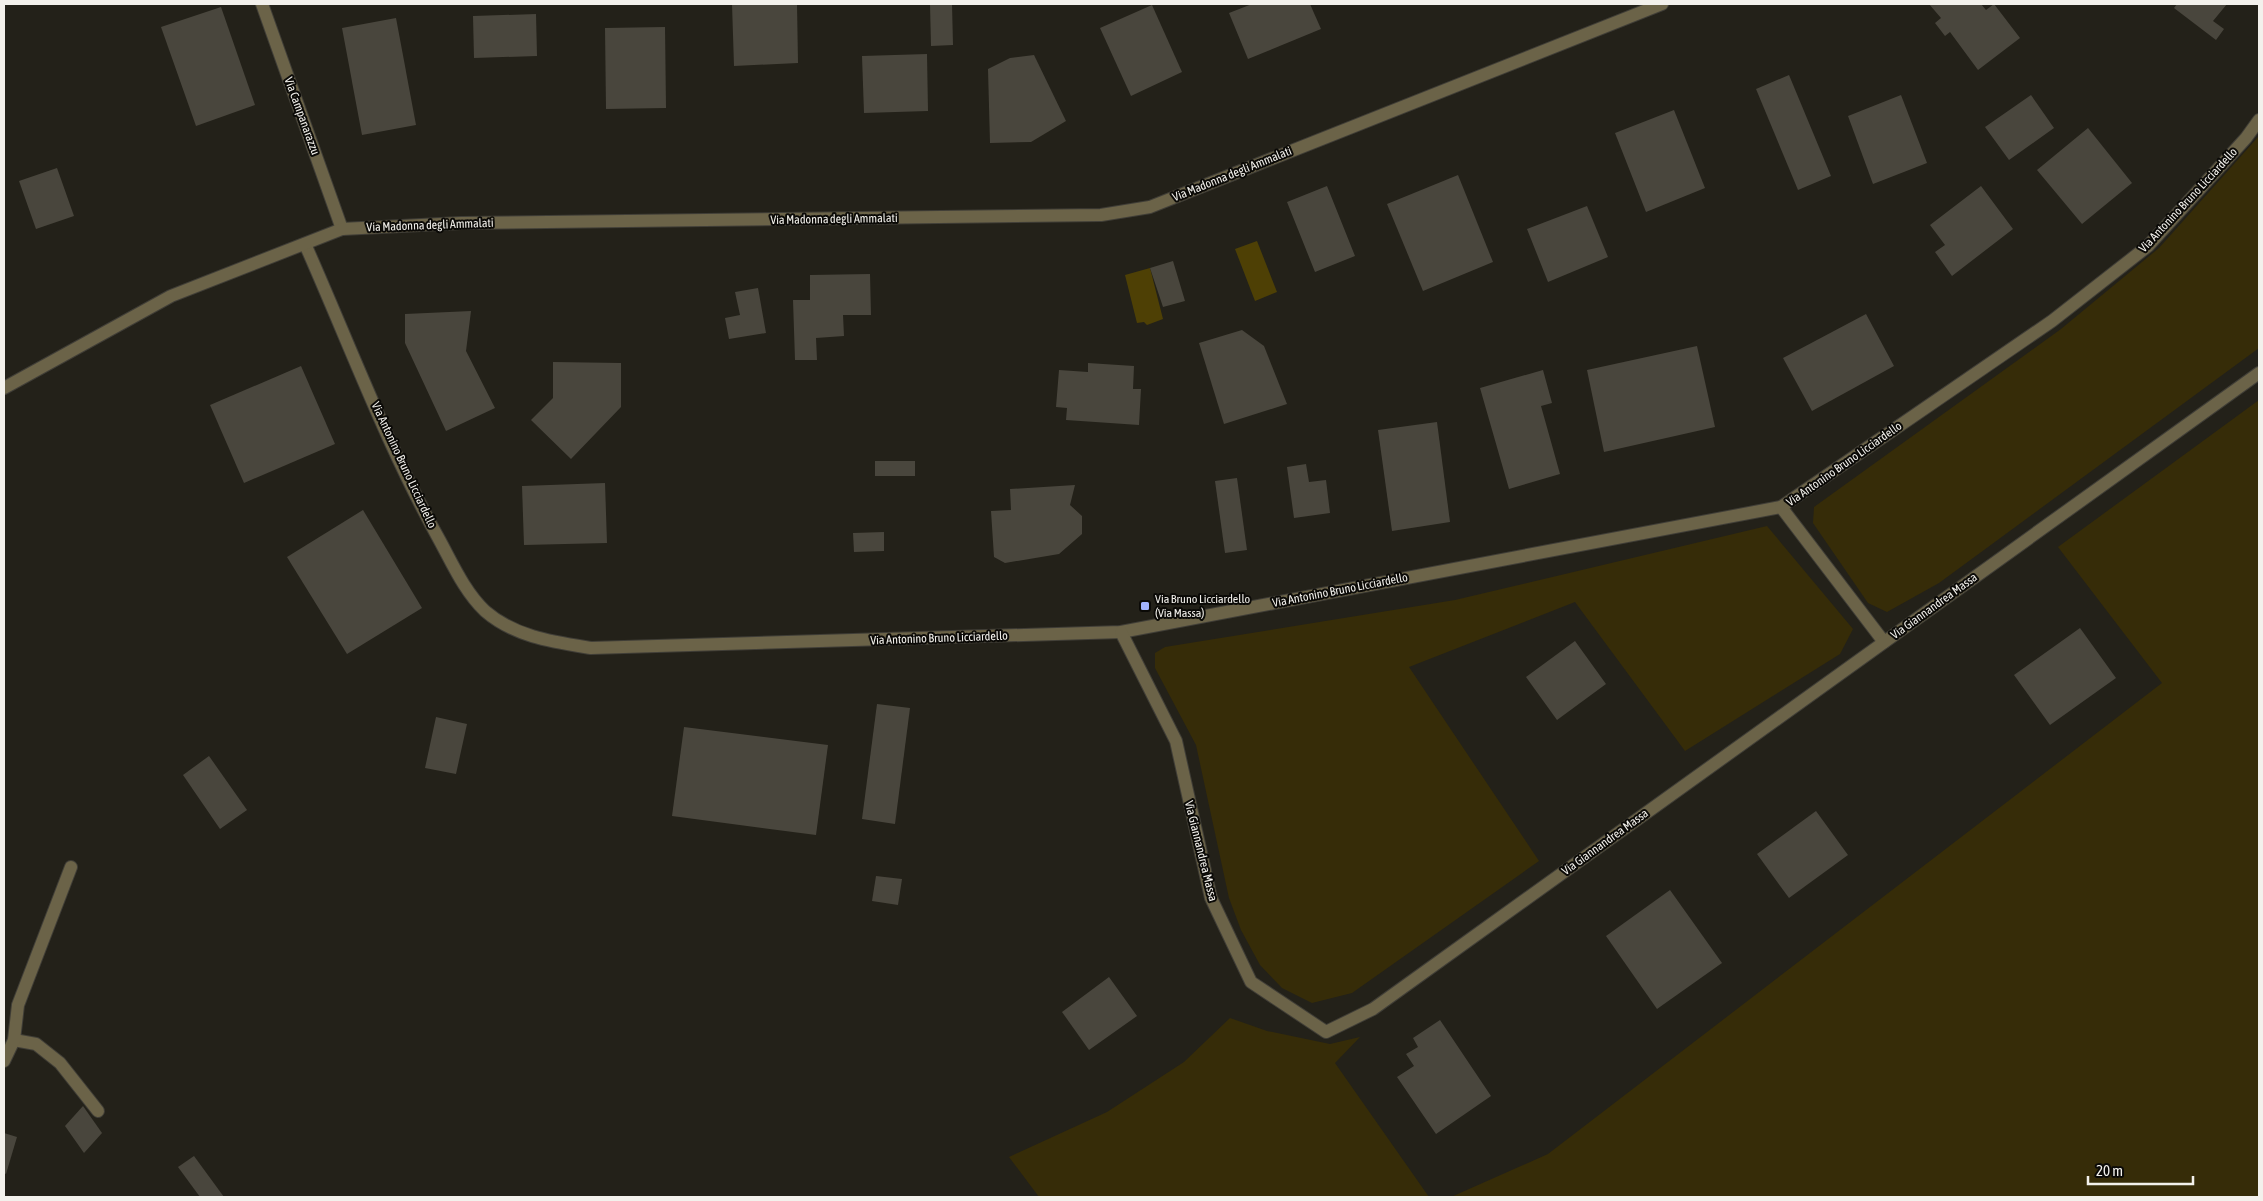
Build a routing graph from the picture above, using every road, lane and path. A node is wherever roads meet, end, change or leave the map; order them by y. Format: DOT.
graph roads {
  1 [pos="262,4"];
  2 [pos="1662,4"];
  3 [pos="2259,120"];
  4 [pos="342,229"];
  5 [pos="305,244"];
  6 [pos="2259,373"];
  7 [pos="4,388"];
  8 [pos="1782,507"];
  9 [pos="1121,632"];
  10 [pos="1884,642"];
  11 [pos="71,867"];
  12 [pos="14,1040"];
  13 [pos="4,1061"];
  14 [pos="98,1111"];
  1 -- 4 [label="street, Via Campanarazzu"];
  2 -- 4 [label="street, Via Madonna degli Ammalati"];
  3 -- 8 [label="street, Via Antonino Bruno Licciardello"];
  4 -- 5 [label="street, Via Madonna degli Ammalati"];
  5 -- 7 [label="street, Via Madonna degli Ammalati"];
  5 -- 9 [label="street, Via Antonino Bruno Licciardello"];
  6 -- 10 [label="street, Via Giannandrea Massa"];
  8 -- 9 [label="street, Via Antonino Bruno Licciardello"];
  8 -- 10 [label="street"];
  9 -- 10 [label="street, Via Giannandrea Massa"];
  11 -- 12 [label="street"];
  12 -- 13 [label="street"];
  12 -- 14 [label="street"];
}
